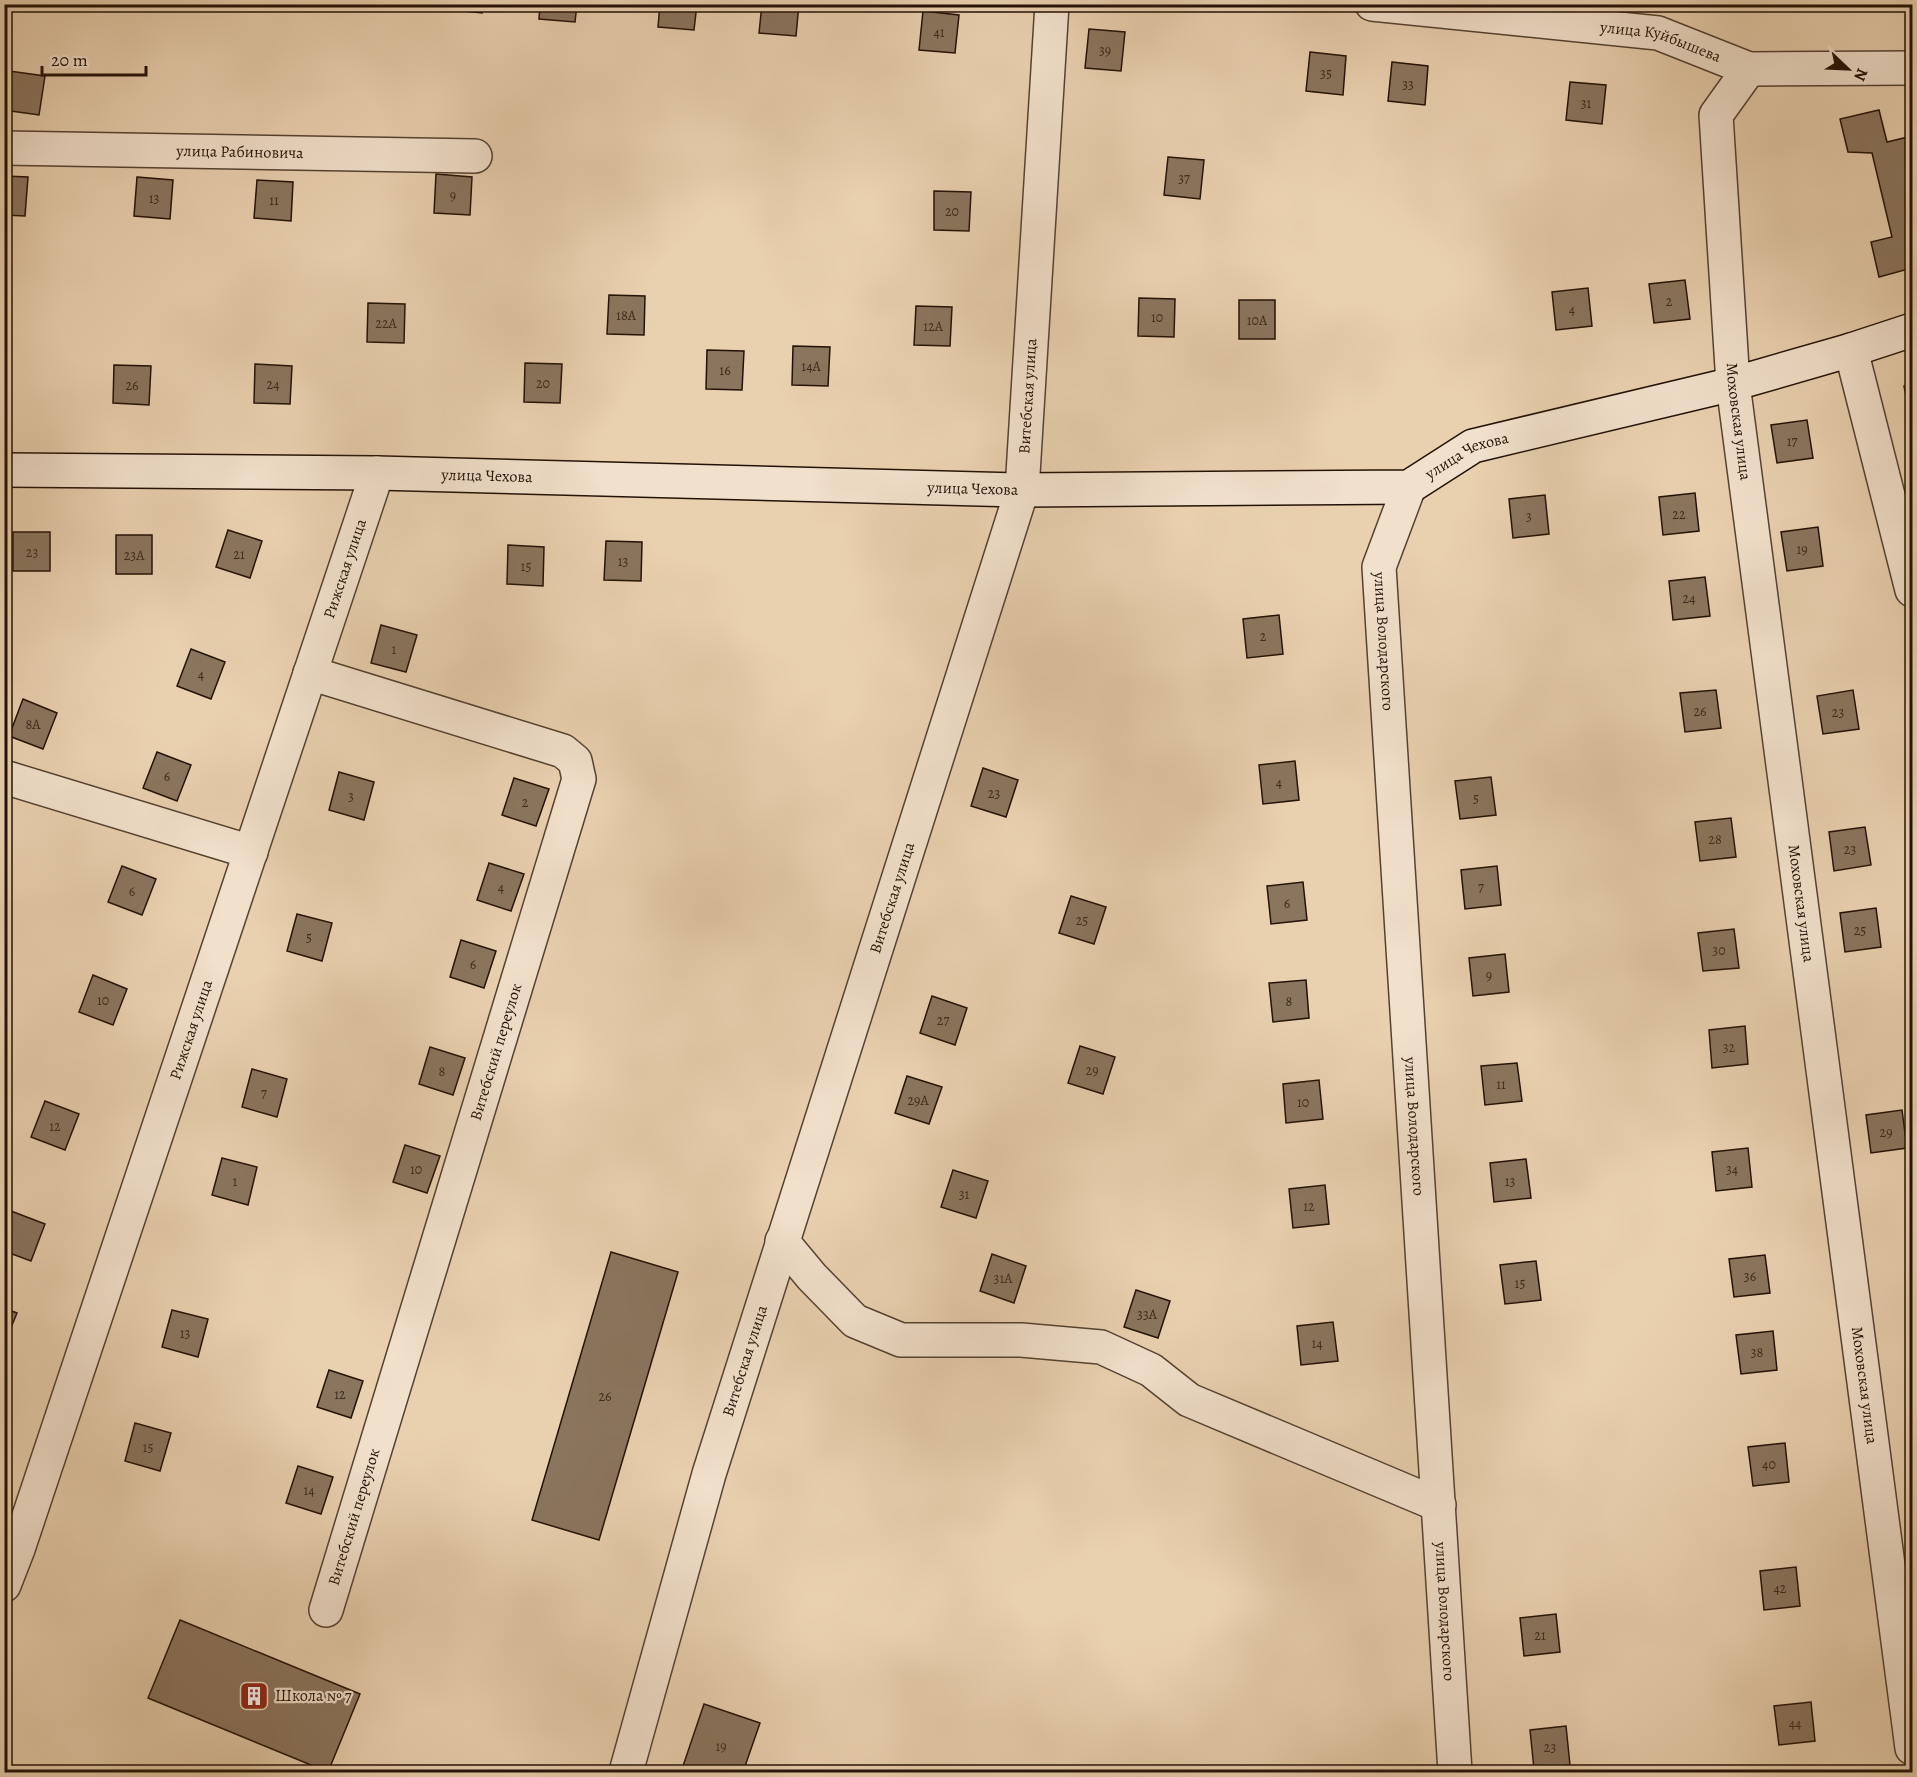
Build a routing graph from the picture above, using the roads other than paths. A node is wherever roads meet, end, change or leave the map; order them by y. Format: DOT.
graph roads {
  1 [pos="1052,4"];
  2 [pos="1372,4"];
  3 [pos="1656,19"];
  4 [pos="1912,68"];
  5 [pos="1749,69"];
  6 [pos="4,148"];
  7 [pos="476,156"];
  8 [pos="1912,330"];
  9 [pos="1851,350"];
  10 [pos="1732,384"];
  11 [pos="4,470"];
  12 [pos="377,473"];
  13 [pos="1409,487"];
  14 [pos="1022,490"];
  15 [pos="1912,590"];
  16 [pos="310,673"];
  17 [pos="4,777"];
  18 [pos="251,852"];
  19 [pos="782,1241"];
  20 [pos="1439,1505"];
  21 [pos="11,1546"];
  22 [pos="4,1585"];
  23 [pos="326,1610"];
  24 [pos="1904,1612"];
  25 [pos="1912,1749"];
  26 [pos="626,1773"];
  27 [pos="1455,1773"];
  1 -- 14 [label="street, Витебская улица"];
  2 -- 3 [label="street, улица Куйбышева"];
  3 -- 5 [label="street, улица Куйбышева"];
  4 -- 5 [label="street, улица Куйбышева"];
  5 -- 10 [label="street, Моховская улица"];
  6 -- 7 [label="street, улица Рабиновича"];
  8 -- 9 [label="street, улица Чехова"];
  9 -- 10 [label="street, улица Чехова"];
  9 -- 15 [label="street"];
  10 -- 13 [label="street, улица Чехова"];
  10 -- 24 [label="street, Моховская улица"];
  11 -- 12 [label="street, улица Чехова"];
  12 -- 14 [label="street, улица Чехова"];
  12 -- 16 [label="street, Рижская улица"];
  13 -- 14 [label="street, улица Чехова"];
  13 -- 20 [label="street, улица Володарского"];
  14 -- 19 [label="street, Витебская улица"];
  16 -- 18 [label="street, Рижская улица"];
  16 -- 23 [label="street, Витебский переулок"];
  17 -- 18 [label="street"];
  18 -- 21 [label="street, Рижская улица"];
  19 -- 20 [label="street"];
  19 -- 26 [label="street, Витебская улица"];
  20 -- 27 [label="street, улица Володарского"];
  21 -- 22 [label="street, Рижская улица"];
  24 -- 25 [label="street, Моховская улица"];
}
